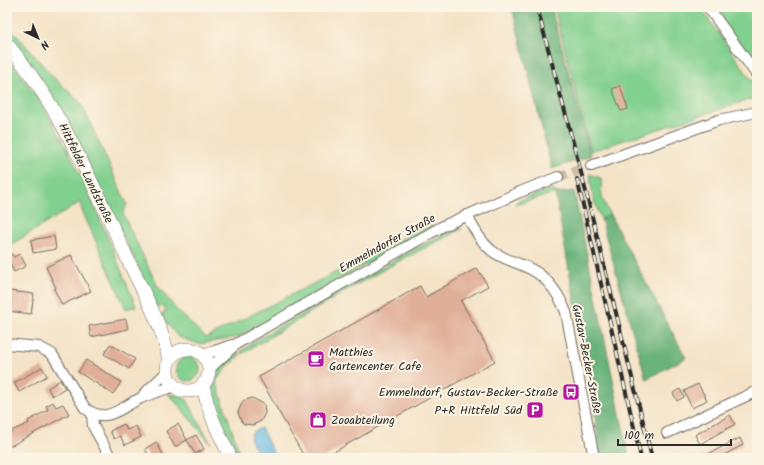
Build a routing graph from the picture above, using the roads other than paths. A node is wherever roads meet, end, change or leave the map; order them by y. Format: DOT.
graph roads {
  1 [pos="708,7"];
  2 [pos="7,44"];
  3 [pos="757,74"];
  4 [pos="757,112"];
  5 [pos="591,166"];
  6 [pos="558,177"];
  7 [pos="467,215"];
  8 [pos="152,311"];
  9 [pos="7,344"];
  10 [pos="236,344"];
  11 [pos="183,349"];
  12 [pos="203,355"];
  13 [pos="168,366"];
  14 [pos="209,369"];
  15 [pos="203,384"];
  16 [pos="182,388"];
  17 [pos="757,391"];
  18 [pos="140,399"];
  19 [pos="92,414"];
  20 [pos="214,424"];
  21 [pos="667,433"];
  22 [pos="111,458"];
  23 [pos="231,458"];
  24 [pos="594,458"];
  1 -- 3 [label="street"];
  2 -- 8 [label="main road, Hittfelder Landstraße"];
  4 -- 5 [label="street"];
  6 -- 7 [label="street, Emmelndorfer Straße"];
  7 -- 10 [label="street, Emmelndorfer Straße"];
  7 -- 24 [label="street, Gustav-Becker-Straße"];
  8 -- 11 [label="main road, Hittfelder Landstraße"];
  8 -- 13 [label="main road, Hittfelder Landstraße"];
  9 -- 19 [label="street"];
  10 -- 12 [label="street, Emmelndorfer Straße"];
  10 -- 14 [label="street, Emmelndorfer Straße"];
  11 -- 12 [label="main road"];
  11 -- 13 [label="main road"];
  12 -- 14 [label="main road"];
  13 -- 16 [label="main road, Hittfelder Landstraße"];
  13 -- 18 [label="street"];
  14 -- 15 [label="main road"];
  15 -- 16 [label="main road"];
  15 -- 20 [label="main road, Hittfelder Landstraße"];
  16 -- 18 [label="street"];
  16 -- 20 [label="main road, Hittfelder Landstraße"];
  17 -- 21 [label="street"];
  18 -- 19 [label="street"];
  19 -- 22 [label="street"];
  20 -- 23 [label="main road, Hittfelder Landstraße"];
}
